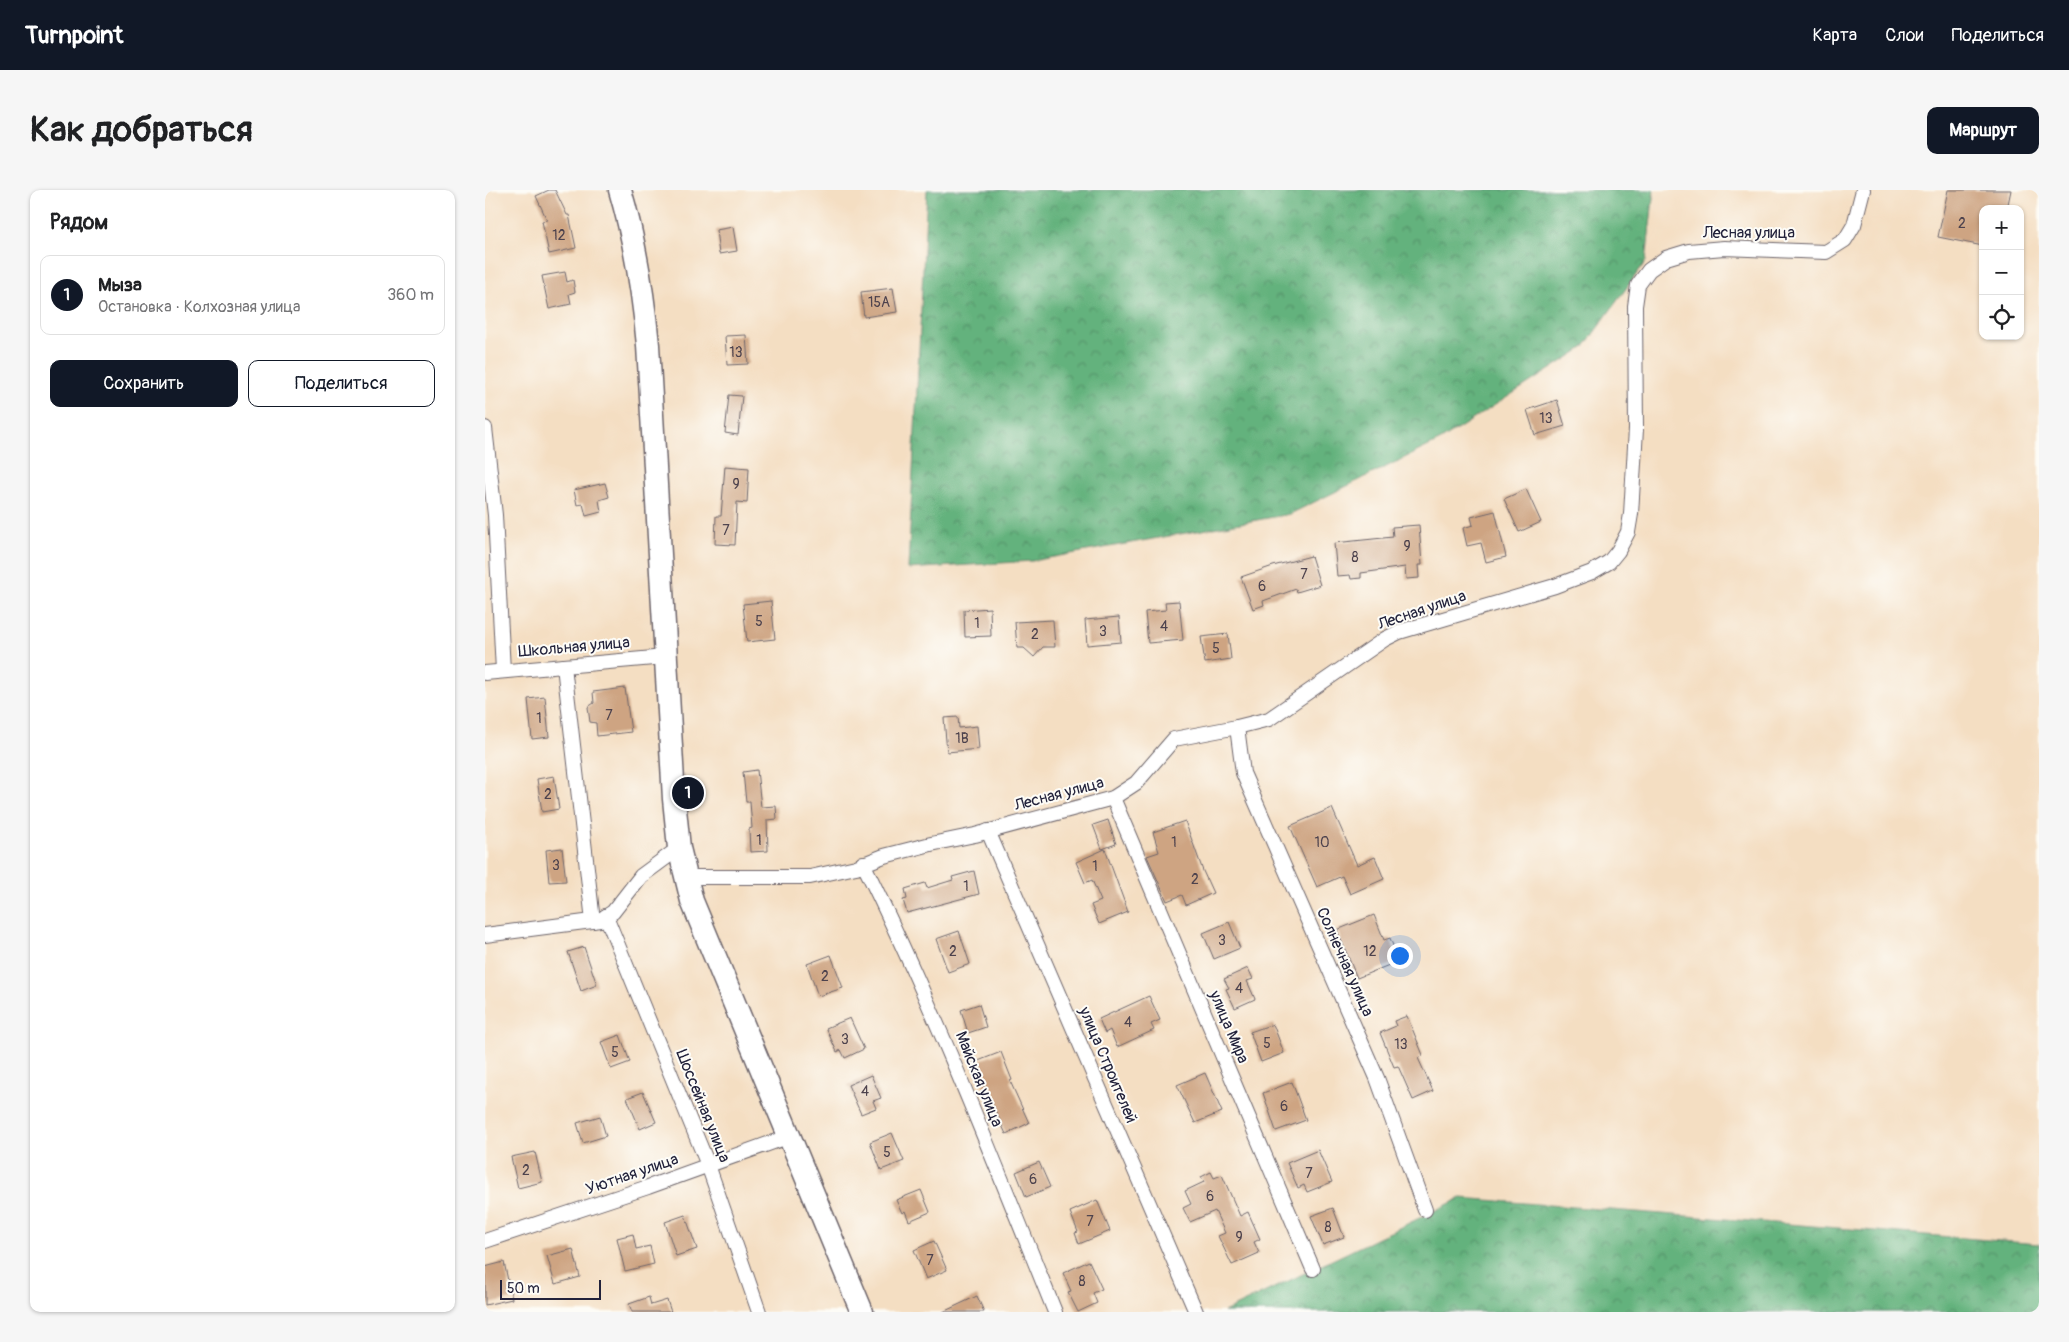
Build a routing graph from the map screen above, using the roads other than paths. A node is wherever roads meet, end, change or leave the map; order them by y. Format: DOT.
graph roads {
  1 [pos="620,190"];
  2 [pos="1863,190"];
  3 [pos="485,428"];
  4 [pos="665,657"];
  5 [pos="565,666"];
  6 [pos="503,671"];
  7 [pos="485,673"];
  8 [pos="1237,727"];
  9 [pos="1113,798"];
  10 [pos="988,831"];
  11 [pos="679,848"];
  12 [pos="863,863"];
  13 [pos="685,877"];
  14 [pos="600,918"];
  15 [pos="485,935"];
  16 [pos="790,1136"];
  17 [pos="708,1166"];
  18 [pos="1425,1210"];
  19 [pos="485,1241"];
  20 [pos="1313,1269"];
  21 [pos="759,1312"];
  22 [pos="862,1312"];
  23 [pos="1055,1312"];
  24 [pos="1196,1312"];
  1 -- 4 [label="main road"];
  2 -- 8 [label="street, Лесная улица"];
  3 -- 6 [label="street"];
  4 -- 5 [label="street, Школьная улица"];
  4 -- 11 [label="main road"];
  5 -- 6 [label="street, Школьная улица"];
  5 -- 14 [label="street, Шоссейная улица"];
  6 -- 7 [label="street, Школьная улица"];
  8 -- 9 [label="street, Лесная улица"];
  8 -- 18 [label="street, Солнечная улица"];
  9 -- 10 [label="street, Лесная улица"];
  9 -- 20 [label="street, улица Мира"];
  10 -- 12 [label="street, Лесная улица"];
  10 -- 24 [label="street, улица Строителей"];
  11 -- 13 [label="main road"];
  11 -- 14 [label="street"];
  12 -- 13 [label="street, Лесная улица"];
  12 -- 23 [label="street, Майская улица"];
  13 -- 16 [label="main road"];
  14 -- 15 [label="street"];
  14 -- 17 [label="street, Шоссейная улица"];
  16 -- 17 [label="street, Уютная улица"];
  16 -- 22 [label="main road"];
  17 -- 19 [label="street, Уютная улица"];
  17 -- 21 [label="street, Шоссейная улица"];
}
